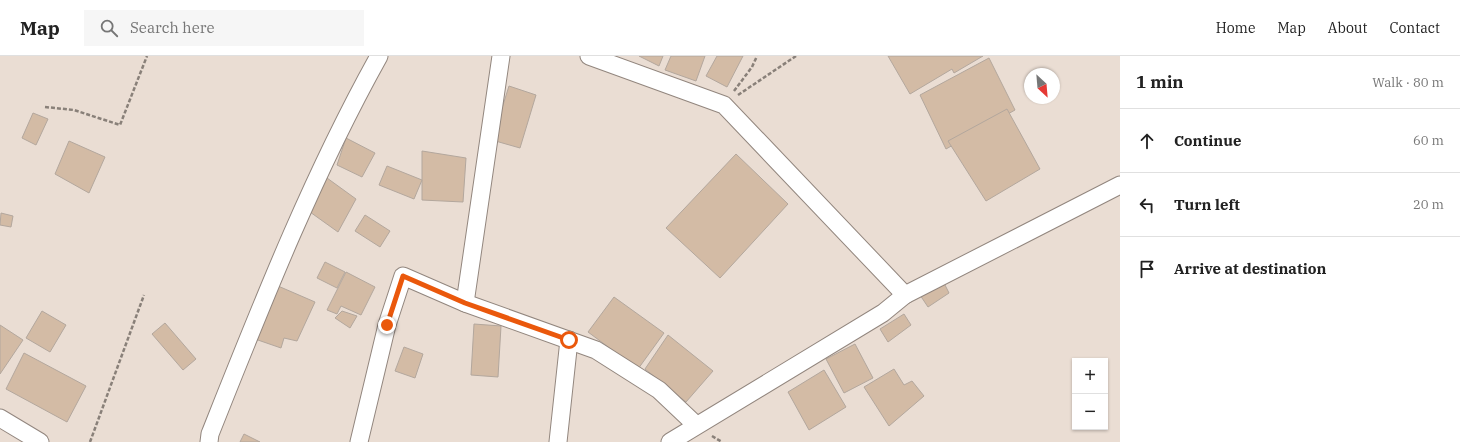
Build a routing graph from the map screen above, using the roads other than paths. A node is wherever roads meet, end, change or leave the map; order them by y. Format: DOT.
graph roads {
  1 [pos="379,56"];
  2 [pos="501,56"];
  3 [pos="589,56"];
  4 [pos="1120,185"];
  5 [pos="905,295"];
  6 [pos="465,303"];
  7 [pos="569,340"];
  8 [pos="0,418"];
  9 [pos="696,426"];
  10 [pos="30,439"];
  11 [pos="209,442"];
  12 [pos="359,442"];
  13 [pos="558,442"];
  14 [pos="670,442"];
  1 -- 11 [label="street"];
  2 -- 6 [label="street"];
  3 -- 5 [label="street"];
  4 -- 5 [label="street"];
  5 -- 9 [label="street"];
  6 -- 7 [label="street"];
  6 -- 12 [label="street"];
  7 -- 9 [label="street"];
  7 -- 13 [label="street"];
  8 -- 10 [label="street"];
  9 -- 14 [label="street"];
}
